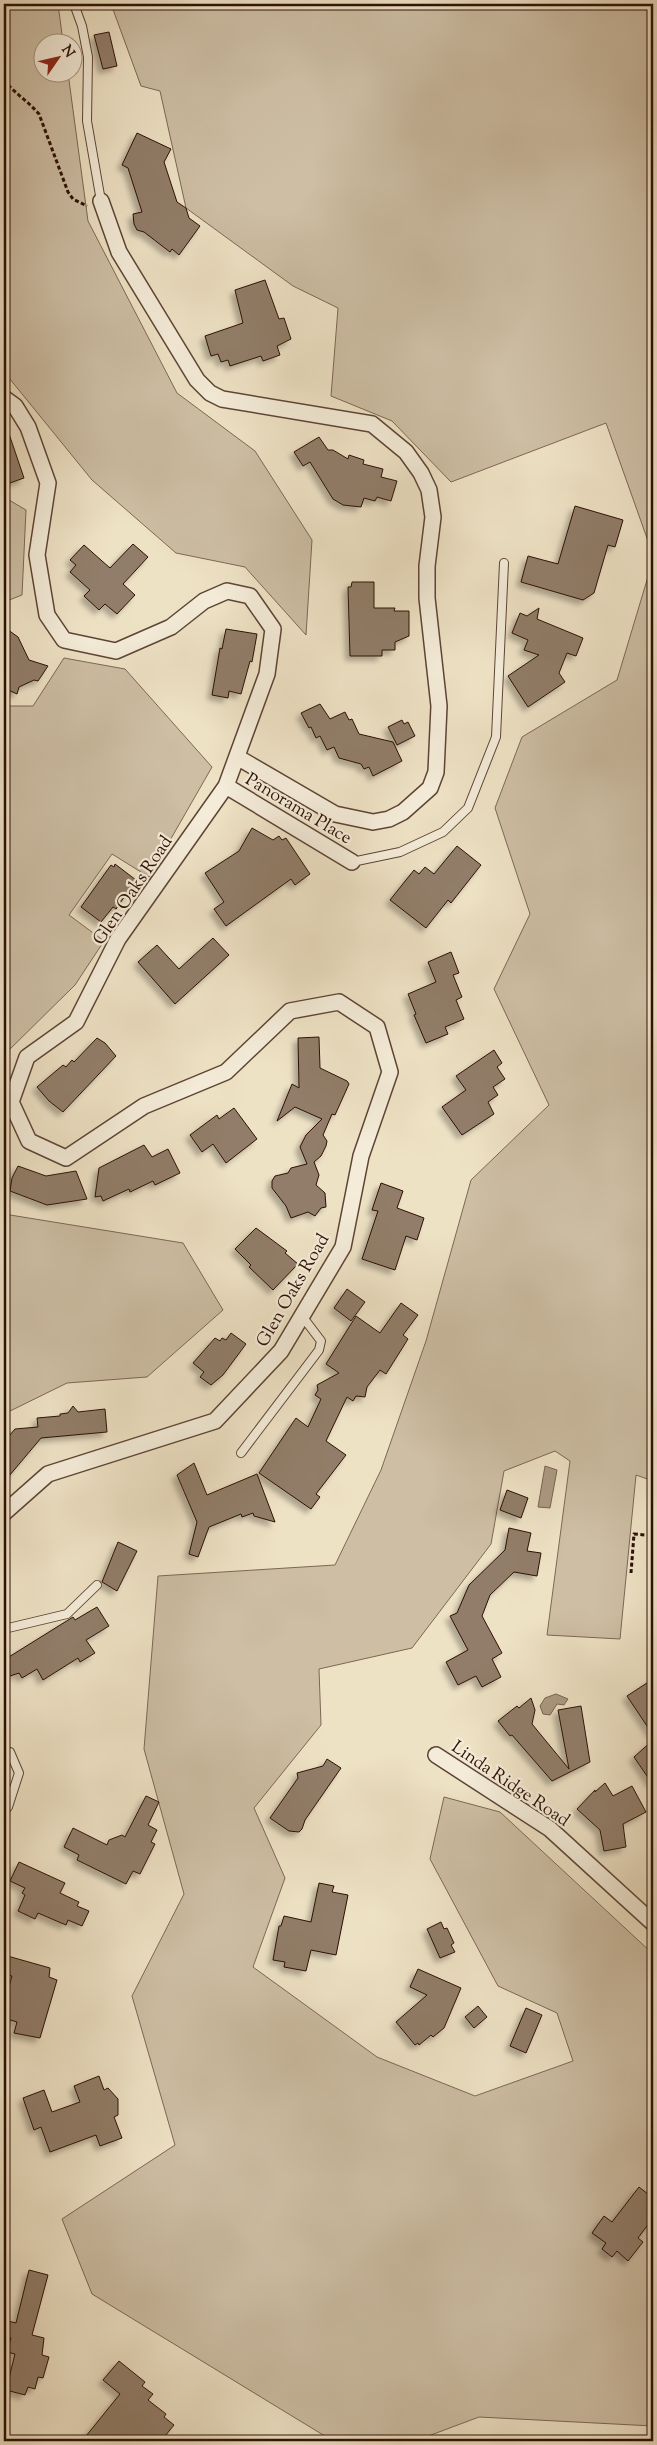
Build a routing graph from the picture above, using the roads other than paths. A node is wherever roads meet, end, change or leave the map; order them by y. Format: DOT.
graph roads {
  1 [pos="74,4"];
  2 [pos="101,201"];
  3 [pos="4,398"];
  4 [pos="504,563"];
  5 [pos="237,756"];
  6 [pos="226,786"];
  7 [pos="352,862"];
  8 [pos="302,1316"];
  9 [pos="241,1453"];
  10 [pos="4,1513"];
  11 [pos="97,1585"];
  12 [pos="4,1629"];
  13 [pos="4,1752"];
  14 [pos="436,1754"];
  15 [pos="6,1809"];
  16 [pos="653,1923"];
  1 -- 2 [label="lane"];
  2 -- 5 [label="street"];
  3 -- 5 [label="street, Glen Oaks Road"];
  4 -- 7 [label="lane"];
  5 -- 6 [label="street, Glen Oaks Road"];
  6 -- 7 [label="street, Panorama Place"];
  6 -- 8 [label="street, Glen Oaks Road"];
  8 -- 9 [label="lane"];
  8 -- 10 [label="street, Glen Oaks Road"];
  11 -- 12 [label="lane"];
  13 -- 15 [label="lane"];
  14 -- 16 [label="street, Linda Ridge Road"];
}
